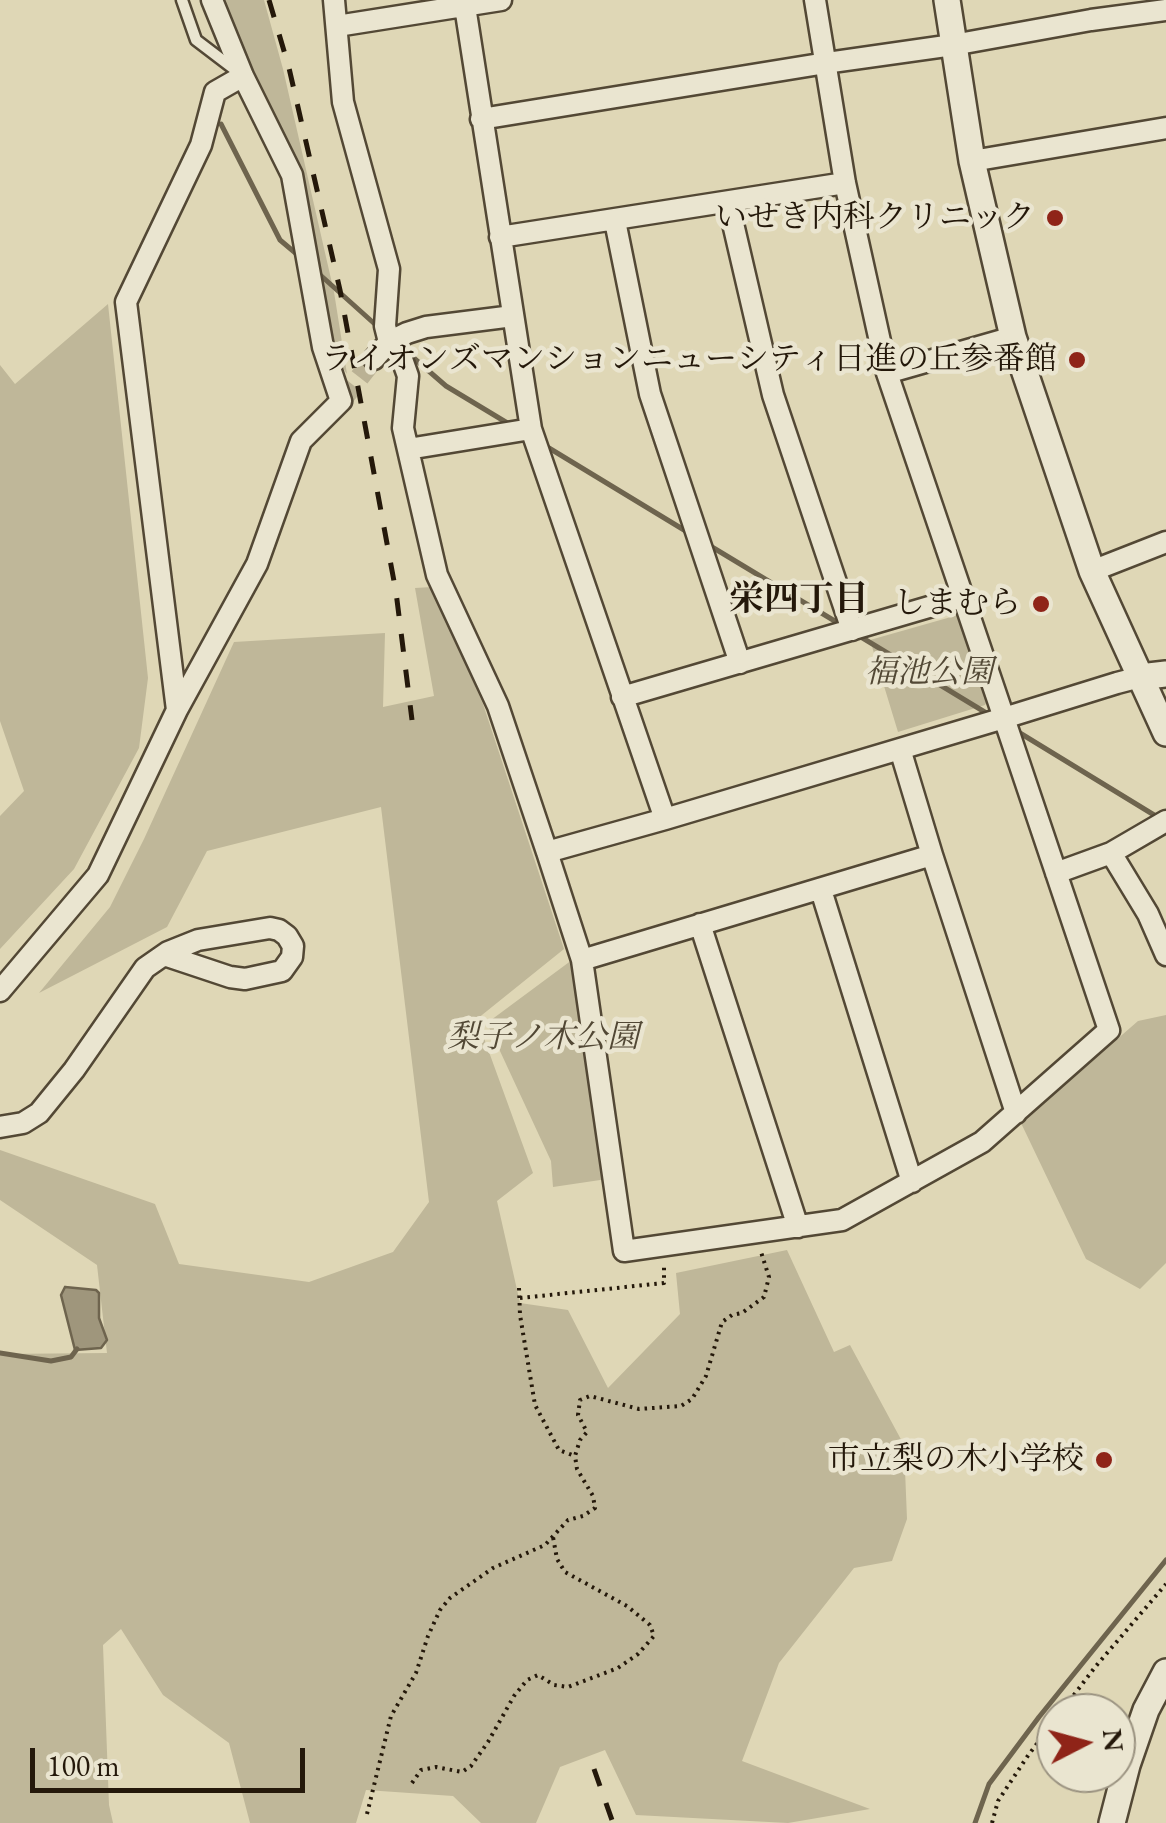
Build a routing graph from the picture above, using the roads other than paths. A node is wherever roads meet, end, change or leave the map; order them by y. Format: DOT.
graph roads {
  1 [pos="182,0"];
  2 [pos="212,0"];
  3 [pos="334,0"];
  4 [pos="501,0"];
  5 [pos="815,0"];
  6 [pos="947,0"];
  7 [pos="464,3"];
  8 [pos="1089,10"];
  9 [pos="1166,10"];
  10 [pos="337,26"];
  11 [pos="954,45"];
  12 [pos="826,63"];
  13 [pos="242,76"];
  14 [pos="481,119"];
  15 [pos="1166,128"];
  16 [pos="972,161"];
  17 [pos="845,183"];
  18 [pos="728,202"];
  19 [pos="615,221"];
  20 [pos="500,238"];
  21 [pos="513,316"];
  22 [pos="1013,337"];
  23 [pos="389,342"];
  24 [pos="374,359"];
  25 [pos="887,373"];
  26 [pos="531,429"];
  27 [pos="408,450"];
  28 [pos="1166,542"];
  29 [pos="1092,572"];
  30 [pos="964,597"];
  31 [pos="852,630"];
  32 [pos="740,663"];
  33 [pos="1166,674"];
  34 [pos="1140,677"];
  35 [pos="622,697"];
  36 [pos="177,710"];
  37 [pos="1004,718"];
  38 [pos="1166,733"];
  39 [pos="900,749"];
  40 [pos="665,819"];
  41 [pos="1166,821"];
  42 [pos="548,852"];
  43 [pos="1111,854"];
  44 [pos="932,855"];
  45 [pos="1056,873"];
  46 [pos="822,890"];
  47 [pos="700,924"];
  48 [pos="164,955"];
  49 [pos="1166,956"];
  50 [pos="582,960"];
  51 [pos="0,991"];
  52 [pos="1016,1113"];
  53 [pos="0,1128"];
  54 [pos="912,1182"];
  55 [pos="798,1227"];
  56 [pos="1166,1672"];
  57 [pos="1112,1823"];
  1 -- 13 [label="lane"];
  2 -- 13 [label="street"];
  3 -- 10 [label="street"];
  4 -- 7 [label="street"];
  5 -- 12 [label="street"];
  6 -- 11 [label="street"];
  7 -- 10 [label="street"];
  7 -- 14 [label="street"];
  8 -- 9 [label="street"];
  8 -- 11 [label="street"];
  10 -- 23 [label="street"];
  11 -- 12 [label="street"];
  11 -- 16 [label="street"];
  12 -- 14 [label="street"];
  12 -- 17 [label="street"];
  13 -- 36 [label="street"];
  13 -- 36 [label="street"];
  14 -- 20 [label="street"];
  15 -- 16 [label="street"];
  16 -- 22 [label="street"];
  17 -- 18 [label="street"];
  17 -- 25 [label="street"];
  18 -- 19 [label="street"];
  18 -- 31 [label="street"];
  19 -- 20 [label="street"];
  19 -- 32 [label="street"];
  20 -- 21 [label="street"];
  21 -- 23 [label="street"];
  21 -- 26 [label="street"];
  22 -- 25 [label="street"];
  22 -- 29 [label="street"];
  23 -- 24 [label="street"];
  23 -- 27 [label="street"];
  25 -- 30 [label="street"];
  26 -- 27 [label="street"];
  26 -- 35 [label="street"];
  27 -- 42 [label="street"];
  28 -- 29 [label="street"];
  29 -- 34 [label="street"];
  30 -- 31 [label="street"];
  30 -- 37 [label="street"];
  31 -- 32 [label="street"];
  32 -- 35 [label="street"];
  33 -- 34 [label="street"];
  34 -- 37 [label="street"];
  34 -- 38 [label="street"];
  35 -- 40 [label="street"];
  36 -- 51 [label="street"];
  37 -- 39 [label="street"];
  37 -- 45 [label="street"];
  39 -- 40 [label="street"];
  39 -- 44 [label="street"];
  40 -- 42 [label="street"];
  41 -- 43 [label="street"];
  42 -- 50 [label="street"];
  43 -- 45 [label="street"];
  43 -- 49 [label="street"];
  44 -- 46 [label="street"];
  44 -- 52 [label="street"];
  45 -- 52 [label="street"];
  46 -- 47 [label="street"];
  46 -- 54 [label="street"];
  47 -- 50 [label="street"];
  47 -- 55 [label="street"];
  48 -- 48 [label="street"];
  48 -- 53 [label="street"];
  50 -- 55 [label="street"];
  52 -- 54 [label="street"];
  54 -- 55 [label="street"];
  56 -- 57 [label="street"];
}
